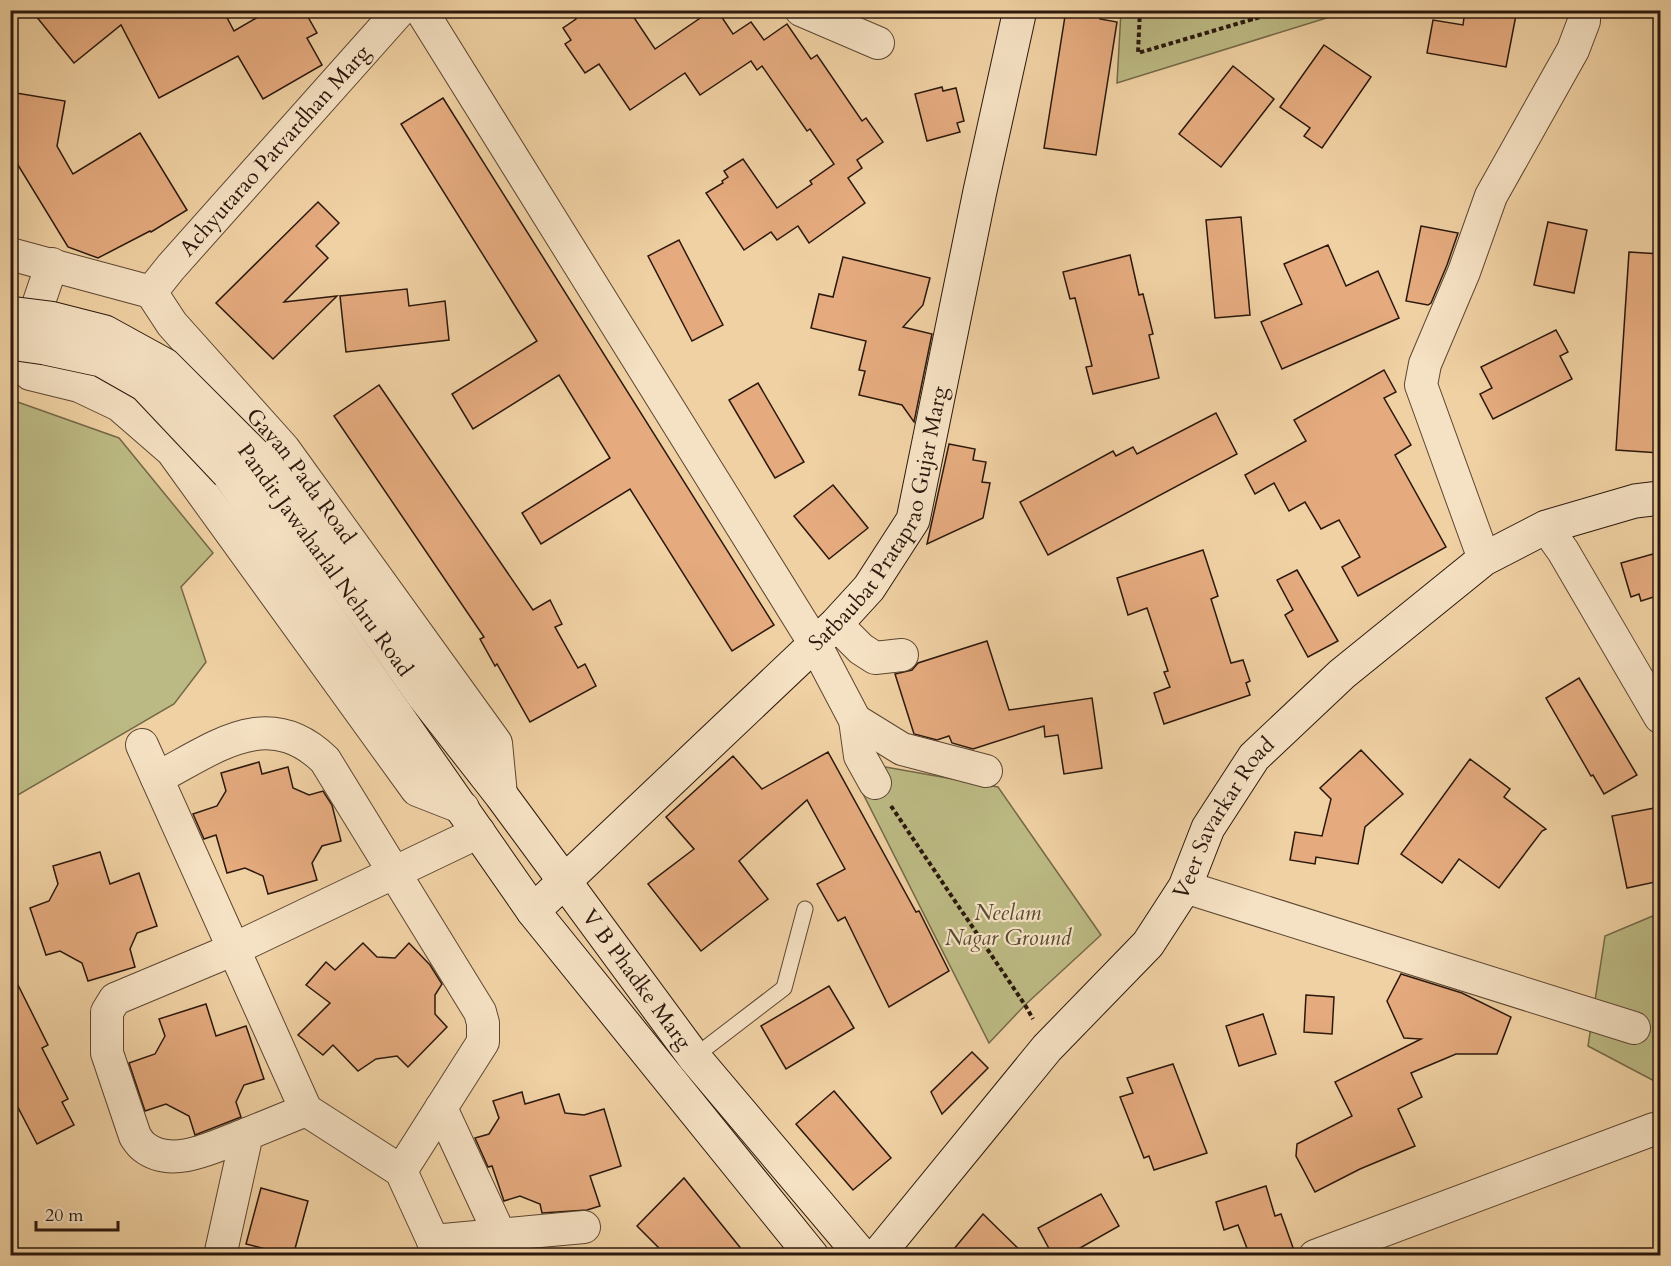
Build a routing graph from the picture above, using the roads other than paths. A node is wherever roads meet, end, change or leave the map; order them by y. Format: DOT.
graph roads {
  1 [pos="400,10"];
  2 [pos="421,10"];
  3 [pos="801,10"];
  4 [pos="1020,10"];
  5 [pos="1584,10"];
  6 [pos="878,43"];
  7 [pos="10,254"];
  8 [pos="52,264"];
  9 [pos="151,292"];
  10 [pos="10,313"];
  11 [pos="10,343"];
  12 [pos="1660,498"];
  13 [pos="1546,526"];
  14 [pos="1484,559"];
  15 [pos="825,634"];
  16 [pos="902,655"];
  17 [pos="422,694"];
  18 [pos="392,708"];
  19 [pos="1660,717"];
  20 [pos="855,720"];
  21 [pos="142,745"];
  22 [pos="986,771"];
  23 [pos="157,778"];
  24 [pos="875,783"];
  25 [pos="501,795"];
  26 [pos="471,820"];
  27 [pos="393,873"];
  28 [pos="563,880"];
  29 [pos="1185,887"];
  30 [pos="805,909"];
  31 [pos="533,911"];
  32 [pos="232,950"];
  33 [pos="1634,1028"];
  34 [pos="694,1057"];
  35 [pos="441,1108"];
  36 [pos="306,1110"];
  37 [pos="1654,1129"];
  38 [pos="248,1134"];
  39 [pos="401,1171"];
  40 [pos="585,1227"];
  41 [pos="500,1236"];
  42 [pos="436,1248"];
  43 [pos="220,1256"];
  44 [pos="812,1256"];
  45 [pos="862,1256"];
  46 [pos="877,1256"];
  47 [pos="1315,1256"];
  1 -- 9 [label="street, Achyutarao Patvardhan Marg"];
  2 -- 15 [label="street"];
  3 -- 6 [label="street"];
  4 -- 15 [label="main road, Satbaubat Prataprao Gujar Marg"];
  5 -- 14 [label="street"];
  7 -- 8 [label="street"];
  8 -- 9 [label="street"];
  8 -- 26 [label="street"];
  9 -- 25 [label="street, Gavan Pada Road"];
  10 -- 17 [label="main road, Pandit Jawaharlal Nehru Road, bridge"];
  11 -- 18 [label="main road, Pandit Jawaharlal Nehru Road, bridge"];
  12 -- 13 [label="main road, Veer Savarkar Road"];
  13 -- 14 [label="main road, Veer Savarkar Road"];
  13 -- 19 [label="street"];
  14 -- 29 [label="main road, Veer Savarkar Road"];
  15 -- 16 [label="street"];
  15 -- 20 [label="street"];
  15 -- 28 [label="main road, Satbaubat Prataprao Gujar Marg"];
  17 -- 25 [label="main road, V B Phadke Marg"];
  18 -- 26 [label="main road, V B Phadke Marg"];
  20 -- 22 [label="street"];
  20 -- 24 [label="street"];
  21 -- 23 [label="street"];
  23 -- 27 [label="street"];
  23 -- 32 [label="street"];
  25 -- 28 [label="main road, V B Phadke Marg"];
  26 -- 27 [label="street"];
  26 -- 31 [label="main road, V B Phadke Marg"];
  27 -- 32 [label="street"];
  27 -- 35 [label="street"];
  28 -- 31 [label="main road, Satbaubat Prataprao Gujar Marg"];
  28 -- 34 [label="main road, V B Phadke Marg"];
  29 -- 33 [label="street"];
  29 -- 46 [label="main road, Veer Savarkar Road"];
  30 -- 34 [label="lane"];
  31 -- 44 [label="main road, V B Phadke Marg"];
  32 -- 36 [label="street"];
  32 -- 38 [label="street"];
  34 -- 45 [label="main road, V B Phadke Marg"];
  35 -- 39 [label="street"];
  35 -- 41 [label="street"];
  36 -- 38 [label="street"];
  36 -- 39 [label="street"];
  37 -- 47 [label="street"];
  38 -- 43 [label="street"];
  39 -- 42 [label="street"];
  40 -- 41 [label="street"];
  41 -- 42 [label="street"];
}
